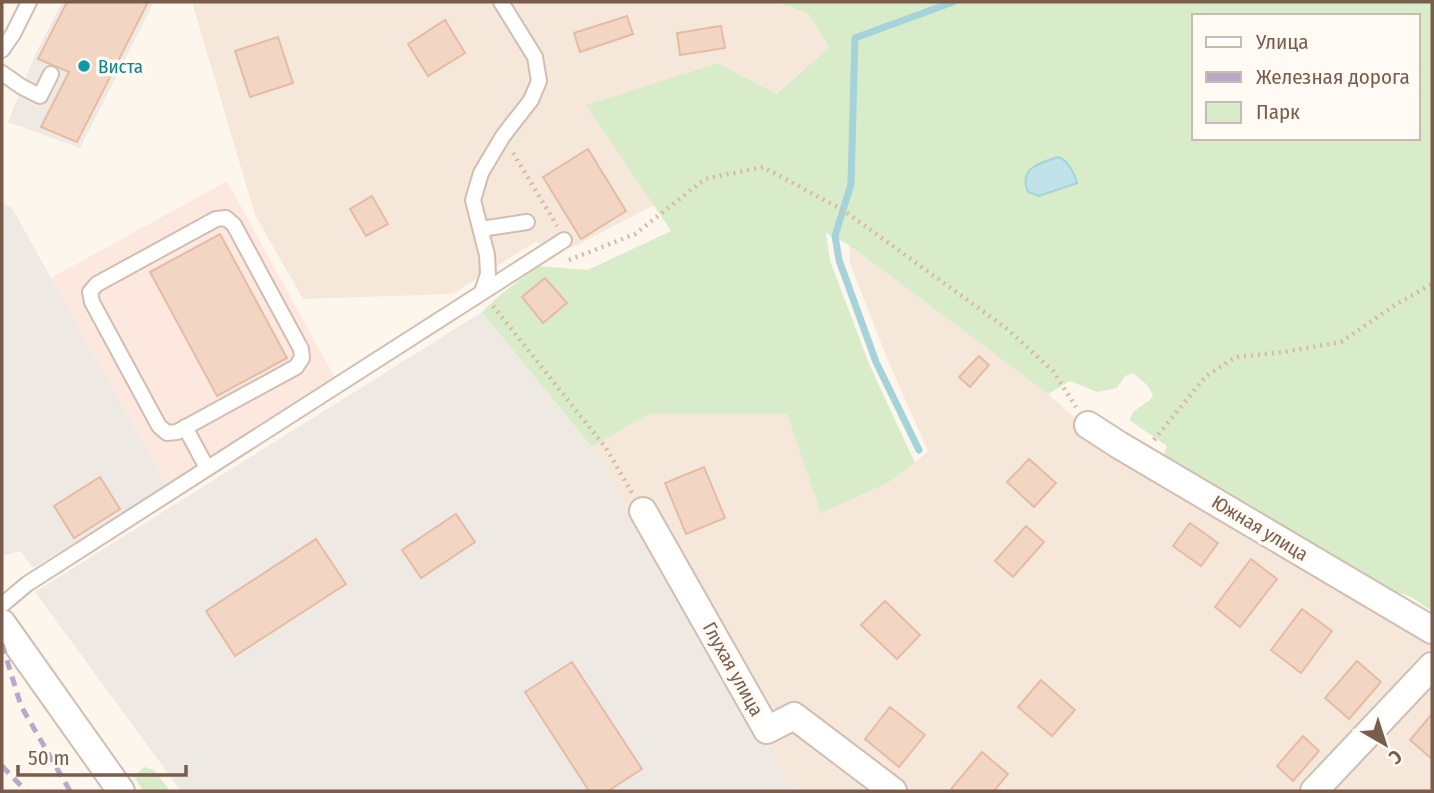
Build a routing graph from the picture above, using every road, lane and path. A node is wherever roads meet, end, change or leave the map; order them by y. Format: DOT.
graph roads {
  1 [pos="29,2"];
  2 [pos="500,2"];
  3 [pos="2,50"];
  4 [pos="2,73"];
  5 [pos="51,74"];
  6 [pos="503,136"];
  7 [pos="527,222"];
  8 [pos="481,229"];
  9 [pos="564,240"];
  10 [pos="533,259"];
  11 [pos="569,260"];
  12 [pos="1432,284"];
  13 [pos="482,292"];
  14 [pos="1088,425"];
  15 [pos="185,427"];
  16 [pos="1142,458"];
  17 [pos="208,468"];
  18 [pos="643,511"];
  19 [pos="2,605"];
  20 [pos="2,623"];
  21 [pos="1432,629"];
  22 [pos="1432,666"];
  23 [pos="121,791"];
  24 [pos="893,791"];
  25 [pos="1314,791"];
  1 -- 3 [label="lane"];
  2 -- 6 [label="lane"];
  4 -- 5 [label="lane"];
  6 -- 8 [label="lane"];
  6 -- 9 [label="path"];
  7 -- 8 [label="lane"];
  8 -- 13 [label="lane"];
  9 -- 10 [label="lane"];
  9 -- 11 [label="path"];
  10 -- 11 [label="path"];
  10 -- 13 [label="lane"];
  11 -- 14 [label="path"];
  12 -- 16 [label="path"];
  13 -- 17 [label="lane"];
  13 -- 18 [label="path"];
  14 -- 16 [label="street, Южная улица"];
  15 -- 15 [label="lane"];
  15 -- 17 [label="lane"];
  16 -- 21 [label="street, Южная улица"];
  17 -- 19 [label="lane"];
  18 -- 24 [label="street, Глухая улица"];
  20 -- 23 [label="street"];
  22 -- 25 [label="street"];
}
